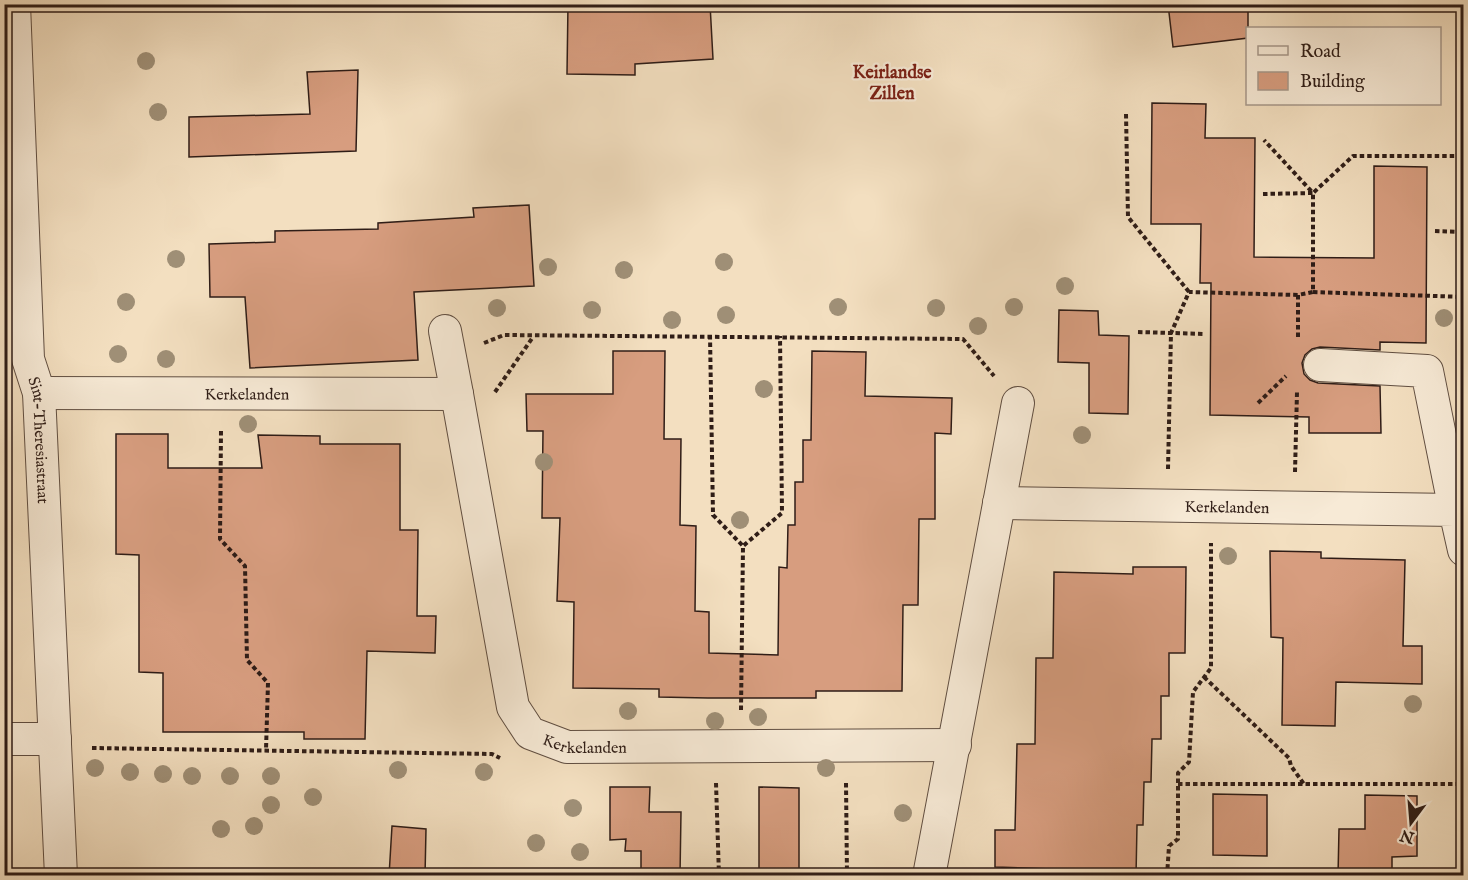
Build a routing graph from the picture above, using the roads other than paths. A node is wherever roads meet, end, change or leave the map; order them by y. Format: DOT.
graph roads {
  1 [pos="14,4"];
  2 [pos="447,341"];
  3 [pos="1320,365"];
  4 [pos="39,393"];
  5 [pos="457,400"];
  6 [pos="1017,403"];
  7 [pos="999,503"];
  8 [pos="1455,510"];
  9 [pos="1464,550"];
  10 [pos="4,739"];
  11 [pos="55,743"];
  12 [pos="955,745"];
  13 [pos="61,876"];
  14 [pos="929,876"];
  1 -- 4 [label="street, Sint-Theresiastraat"];
  2 -- 5 [label="street, Kerkelanden"];
  3 -- 8 [label="street"];
  4 -- 5 [label="street, Kerkelanden"];
  4 -- 11 [label="street, Sint-Theresiastraat"];
  5 -- 12 [label="street, Kerkelanden"];
  6 -- 7 [label="street"];
  7 -- 8 [label="street, Kerkelanden"];
  7 -- 12 [label="street"];
  8 -- 9 [label="street"];
  10 -- 11 [label="street"];
  11 -- 13 [label="street, Sint-Theresiastraat"];
  12 -- 14 [label="street"];
}
